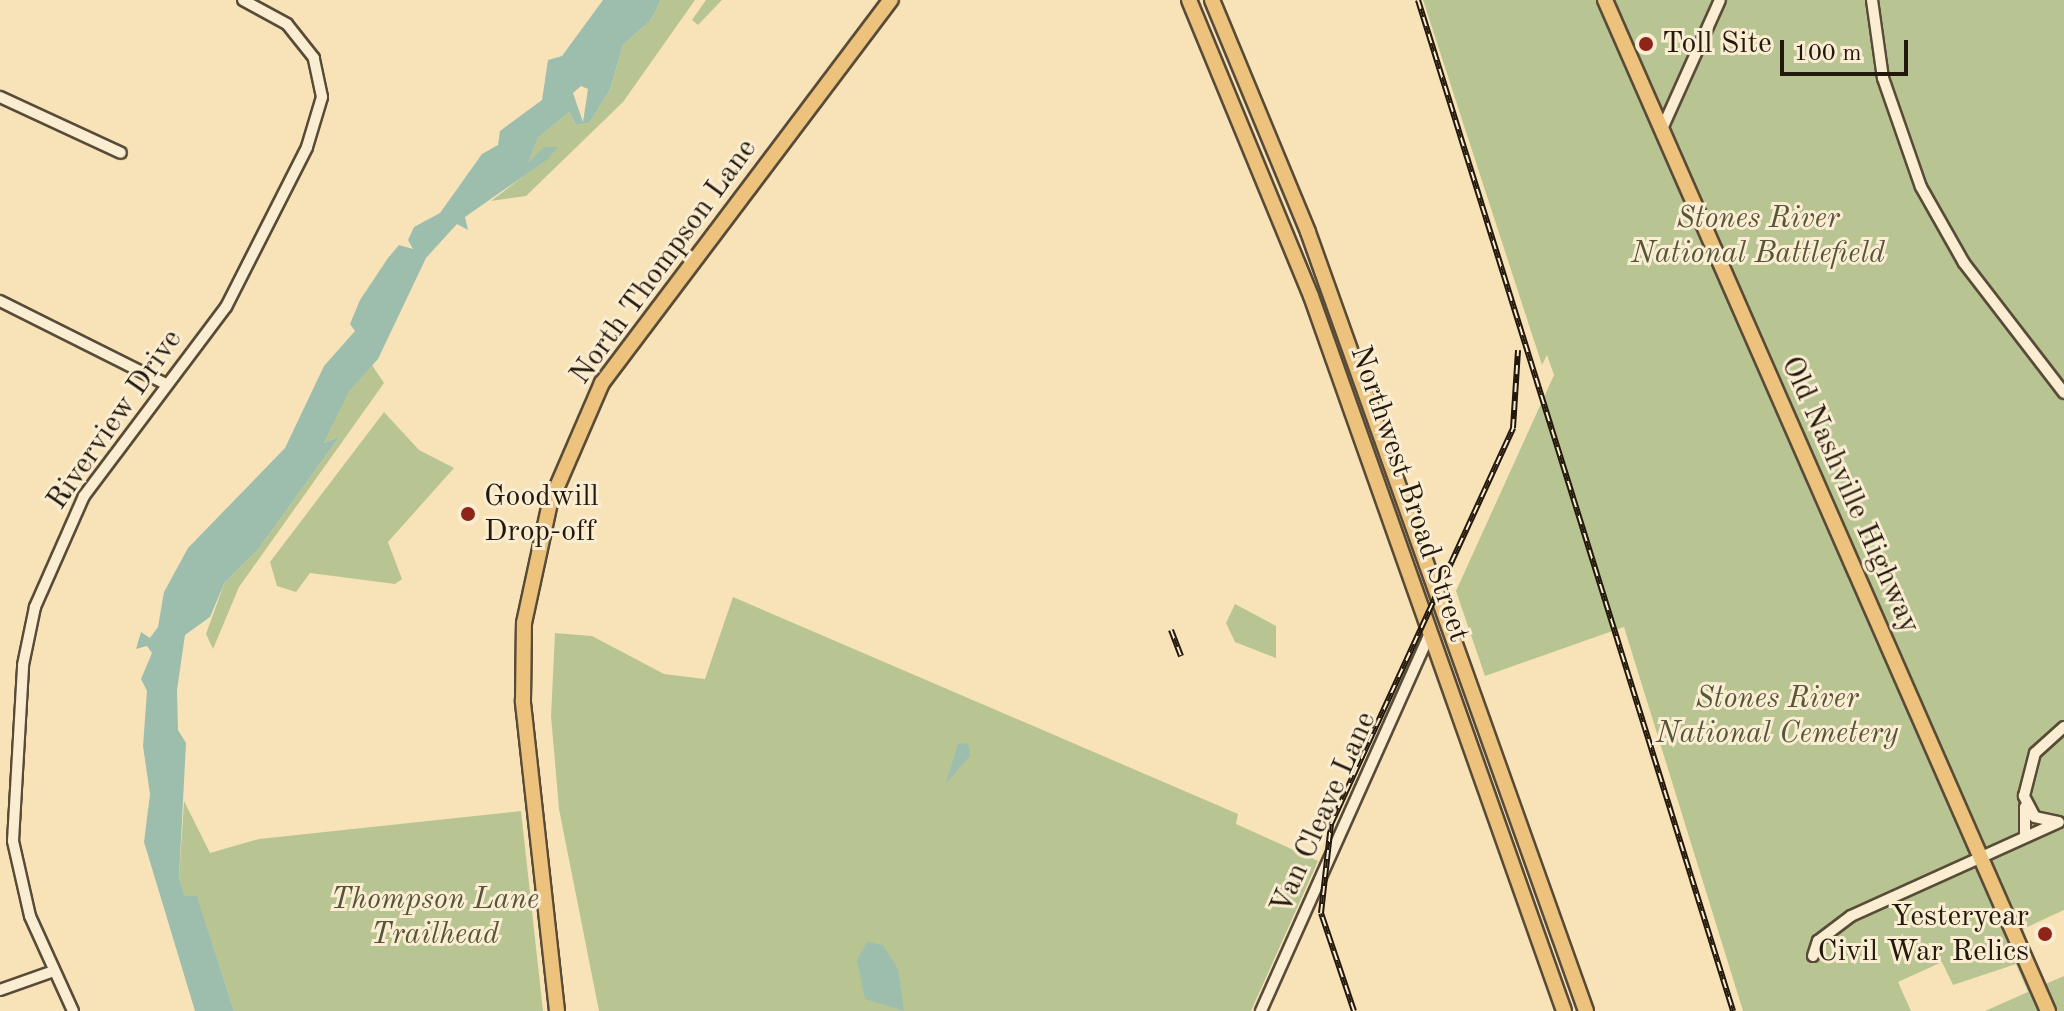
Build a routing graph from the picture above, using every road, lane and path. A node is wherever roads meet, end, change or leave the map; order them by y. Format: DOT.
graph roads {
  1 [pos="243,0"];
  2 [pos="891,0"];
  3 [pos="1189,0"];
  4 [pos="1212,0"];
  5 [pos="1605,0"];
  6 [pos="1720,0"];
  7 [pos="1872,0"];
  8 [pos="1223,24"];
  9 [pos="1204,33"];
  10 [pos="0,97"];
  11 [pos="1258,104"];
  12 [pos="1239,112"];
  13 [pos="1662,129"];
  14 [pos="121,153"];
  15 [pos="1308,232"];
  16 [pos="1289,239"];
  17 [pos="1,302"];
  18 [pos="1348,343"];
  19 [pos="1330,350"];
  20 [pos="166,384"];
  21 [pos="2064,393"];
  22 [pos="1404,499"];
  23 [pos="1385,505"];
  24 [pos="1449,625"];
  25 [pos="1430,633"];
  26 [pos="2064,727"];
  27 [pos="2025,807"];
  28 [pos="1516,812"];
  29 [pos="1496,818"];
  30 [pos="2062,821"];
  31 [pos="2025,837"];
  32 [pos="1981,859"];
  33 [pos="1813,956"];
  34 [pos="54,971"];
  35 [pos="0,990"];
  36 [pos="1585,1008"];
  37 [pos="73,1011"];
  38 [pos="557,1011"];
  39 [pos="1261,1011"];
  40 [pos="1566,1011"];
  41 [pos="2048,1011"];
  1 -- 20 [label="street, Riverview Drive"];
  2 -- 38 [label="main road, North Thompson Lane"];
  3 -- 9 [label="main road, Northwest Broad Street"];
  4 -- 8 [label="main road, Northwest Broad Street"];
  5 -- 13 [label="main road, Old Nashville Highway"];
  6 -- 13 [label="street"];
  7 -- 21 [label="street"];
  8 -- 9 [label="main road"];
  8 -- 11 [label="main road, Northwest Broad Street"];
  9 -- 12 [label="main road, Northwest Broad Street"];
  10 -- 14 [label="street"];
  11 -- 12 [label="main road"];
  11 -- 15 [label="main road, Northwest Broad Street"];
  12 -- 16 [label="main road, Northwest Broad Street"];
  13 -- 32 [label="main road, Old Nashville Highway"];
  15 -- 16 [label="main road"];
  15 -- 18 [label="main road, Northwest Broad Street"];
  16 -- 19 [label="main road, Northwest Broad Street"];
  17 -- 20 [label="street"];
  18 -- 19 [label="main road"];
  18 -- 22 [label="main road, Northwest Broad Street"];
  19 -- 23 [label="main road, Northwest Broad Street"];
  20 -- 34 [label="street, Riverview Drive"];
  22 -- 23 [label="main road"];
  22 -- 24 [label="main road, Northwest Broad Street"];
  23 -- 25 [label="main road, Northwest Broad Street"];
  24 -- 25 [label="main road"];
  24 -- 28 [label="main road, Northwest Broad Street"];
  25 -- 29 [label="main road, Northwest Broad Street"];
  25 -- 39 [label="street, Van Cleave Lane"];
  26 -- 27 [label="street"];
  27 -- 30 [label="street"];
  27 -- 31 [label="street"];
  28 -- 29 [label="main road"];
  28 -- 36 [label="main road, Northwest Broad Street"];
  29 -- 40 [label="main road, Northwest Broad Street"];
  30 -- 31 [label="street"];
  31 -- 32 [label="street"];
  32 -- 33 [label="street"];
  32 -- 41 [label="main road, Old Nashville Highway"];
  34 -- 35 [label="street"];
  34 -- 37 [label="street, Riverview Drive"];
  36 -- 40 [label="main road"];
}
